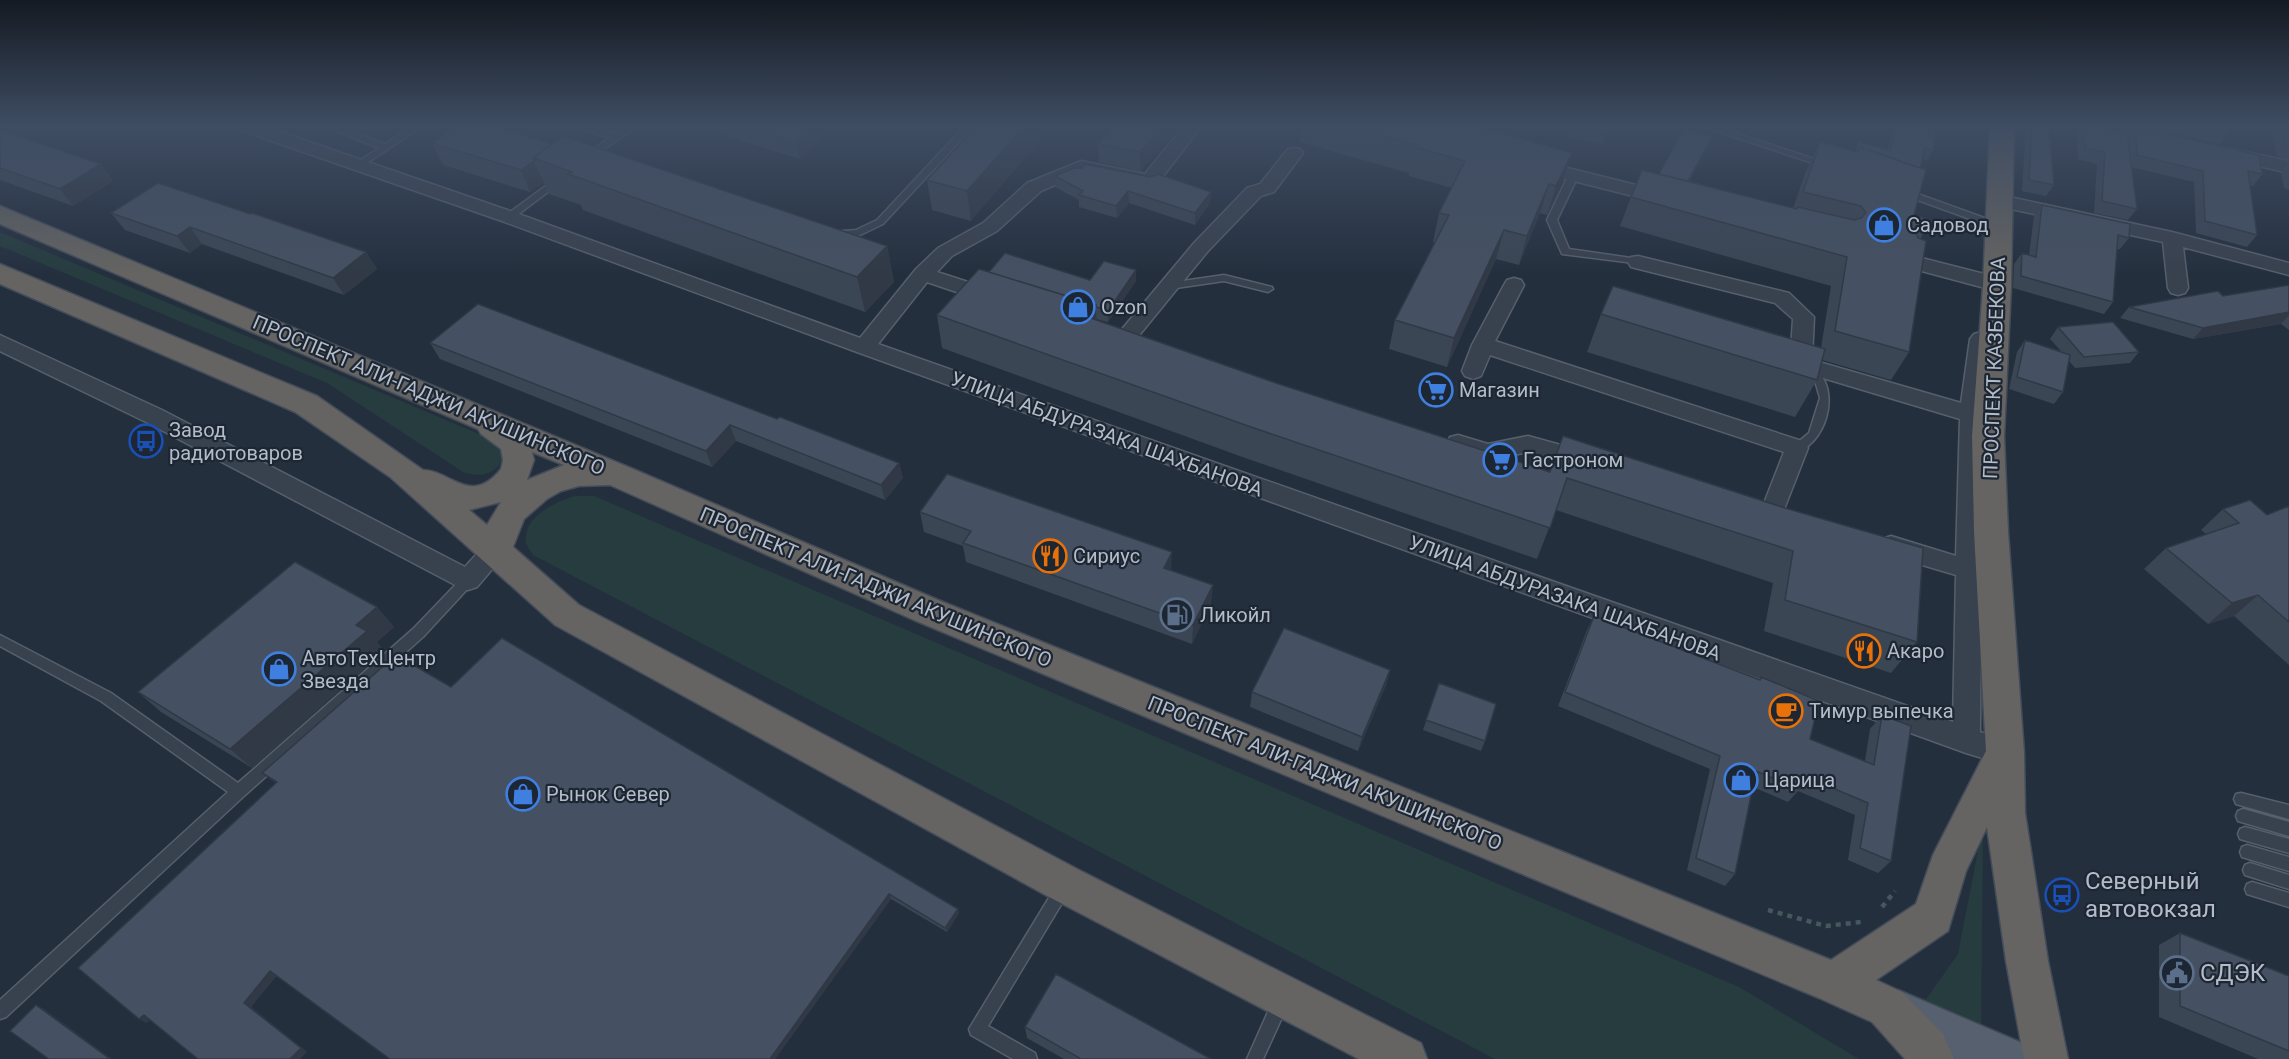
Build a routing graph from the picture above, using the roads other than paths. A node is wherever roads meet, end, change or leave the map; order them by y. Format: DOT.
graph roads {
  1 [pos="389,176"];
  2 [pos="562,176"];
  3 [pos="923,176"];
  4 [pos="1059,176"];
  5 [pos="1131,176"];
  6 [pos="1153,176"];
  7 [pos="1277,176"];
  8 [pos="1573,176"];
  9 [pos="1575,176"];
  10 [pos="1992,176"];
  11 [pos="1997,176"];
  12 [pos="1898,190"];
  13 [pos="1677,201"];
  14 [pos="1994,212"];
  15 [pos="0,214"];
  16 [pos="509,217"];
  17 [pos="820,231"];
  18 [pos="2172,238"];
  19 [pos="1910,261"];
  20 [pos="1638,262"];
  21 [pos="2289,269"];
  22 [pos="0,273"];
  23 [pos="923,274"];
  24 [pos="1985,281"];
  25 [pos="1514,285"];
  26 [pos="1169,286"];
  27 [pos="2178,288"];
  28 [pos="1268,289"];
  29 [pos="1012,304"];
  30 [pos="1102,332"];
  31 [pos="1125,339"];
  32 [pos="0,342"];
  33 [pos="1483,345"];
  34 [pos="1147,346"];
  35 [pos="864,347"];
  36 [pos="1801,364"];
  37 [pos="1473,371"];
  38 [pos="1971,414"];
  39 [pos="482,417"];
  40 [pos="1436,436"];
  41 [pos="1797,448"];
  42 [pos="1606,465"];
  43 [pos="401,469"];
  44 [pos="622,477"];
  45 [pos="1751,505"];
  46 [pos="1773,511"];
  47 [pos="1796,518"];
  48 [pos="1865,538"];
  49 [pos="494,553"];
  50 [pos="1968,568"];
  51 [pos="468,580"];
  52 [pos="0,640"];
  53 [pos="1966,741"];
  54 [pos="2004,753"];
  55 [pos="239,791"];
  56 [pos="2241,799"];
  57 [pos="2289,812"];
  58 [pos="2243,816"];
  59 [pos="2289,829"];
  60 [pos="2245,834"];
  61 [pos="2289,846"];
  62 [pos="2247,852"];
  63 [pos="2289,864"];
  64 [pos="2250,870"];
  65 [pos="2289,882"];
  66 [pos="1065,885"];
  67 [pos="2252,889"];
  68 [pos="2289,900"];
  69 [pos="1834,983"];
  70 [pos="1284,995"];
  71 [pos="1887,1007"];
  72 [pos="0,1011"];
  73 [pos="1029,1059"];
  74 [pos="1255,1059"];
  75 [pos="1405,1059"];
  76 [pos="1932,1059"];
  77 [pos="2006,1059"];
  78 [pos="2046,1059"];
  1 -- 16 [label="street, УЛИЦА АБДУРАЗАКА ШАХБАНОВА"];
  2 -- 16 [label="lane"];
  3 -- 17 [label="lane"];
  4 -- 23 [label="street"];
  5 -- 6 [label="street"];
  7 -- 26 [label="street"];
  8 -- 20 [label="lane"];
  9 -- 13 [label="street"];
  10 -- 14 [label="street"];
  11 -- 14 [label="highway, ПРОСПЕКТ КАЗБЕКОВА"];
  12 -- 14 [label="lane"];
  14 -- 18 [label="street"];
  14 -- 24 [label="street"];
  14 -- 54 [label="highway, ПРОСПЕКТ КАЗБЕКОВА"];
  15 -- 39 [label="highway, ПРОСПЕКТ АЛИ-ГАДЖИ АКУШИНСКОГО"];
  16 -- 35 [label="street, УЛИЦА АБДУРАЗАКА ШАХБАНОВА"];
  18 -- 21 [label="street"];
  18 -- 27 [label="street"];
  19 -- 24 [label="street"];
  20 -- 36 [label="street"];
  22 -- 43 [label="highway"];
  23 -- 29 [label="street"];
  23 -- 35 [label="street"];
  24 -- 38 [label="street"];
  25 -- 33 [label="street"];
  26 -- 28 [label="lane"];
  26 -- 31 [label="street"];
  30 -- 31 [label="street"];
  31 -- 34 [label="street"];
  32 -- 51 [label="street"];
  33 -- 37 [label="street"];
  33 -- 41 [label="street"];
  35 -- 53 [label="street, УЛИЦА АБДУРАЗАКА ШАХБАНОВА"];
  36 -- 38 [label="street"];
  36 -- 41 [label="lane"];
  38 -- 50 [label="street"];
  39 -- 43 [label="highway"];
  39 -- 44 [label="highway, ПРОСПЕКТ АЛИ-ГАДЖИ АКУШИНСКОГО"];
  40 -- 42 [label="street"];
  41 -- 46 [label="street"];
  43 -- 49 [label="highway"];
  44 -- 49 [label="highway"];
  44 -- 69 [label="highway, ПРОСПЕКТ АЛИ-ГАДЖИ АКУШИНСКОГО"];
  45 -- 46 [label="street"];
  46 -- 47 [label="street"];
  48 -- 50 [label="street"];
  49 -- 51 [label="street"];
  49 -- 66 [label="highway"];
  50 -- 53 [label="street"];
  51 -- 55 [label="lane"];
  52 -- 55 [label="lane"];
  53 -- 54 [label="street, УЛИЦА АБДУРАЗАКА ШАХБАНОВА"];
  54 -- 69 [label="highway"];
  54 -- 78 [label="highway, ПРОСПЕКТ КАЗБЕКОВА"];
  55 -- 72 [label="lane"];
  56 -- 57 [label="lane"];
  58 -- 59 [label="lane"];
  60 -- 61 [label="lane"];
  62 -- 63 [label="lane"];
  64 -- 65 [label="lane"];
  66 -- 70 [label="highway"];
  66 -- 73 [label="lane"];
  67 -- 68 [label="lane"];
  69 -- 71 [label="highway, ПРОСПЕКТ АЛИ-ГАДЖИ АКУШИНСКОГО"];
  70 -- 74 [label="lane"];
  70 -- 75 [label="highway"];
  71 -- 76 [label="highway"];
  71 -- 77 [label="main road"];
}
